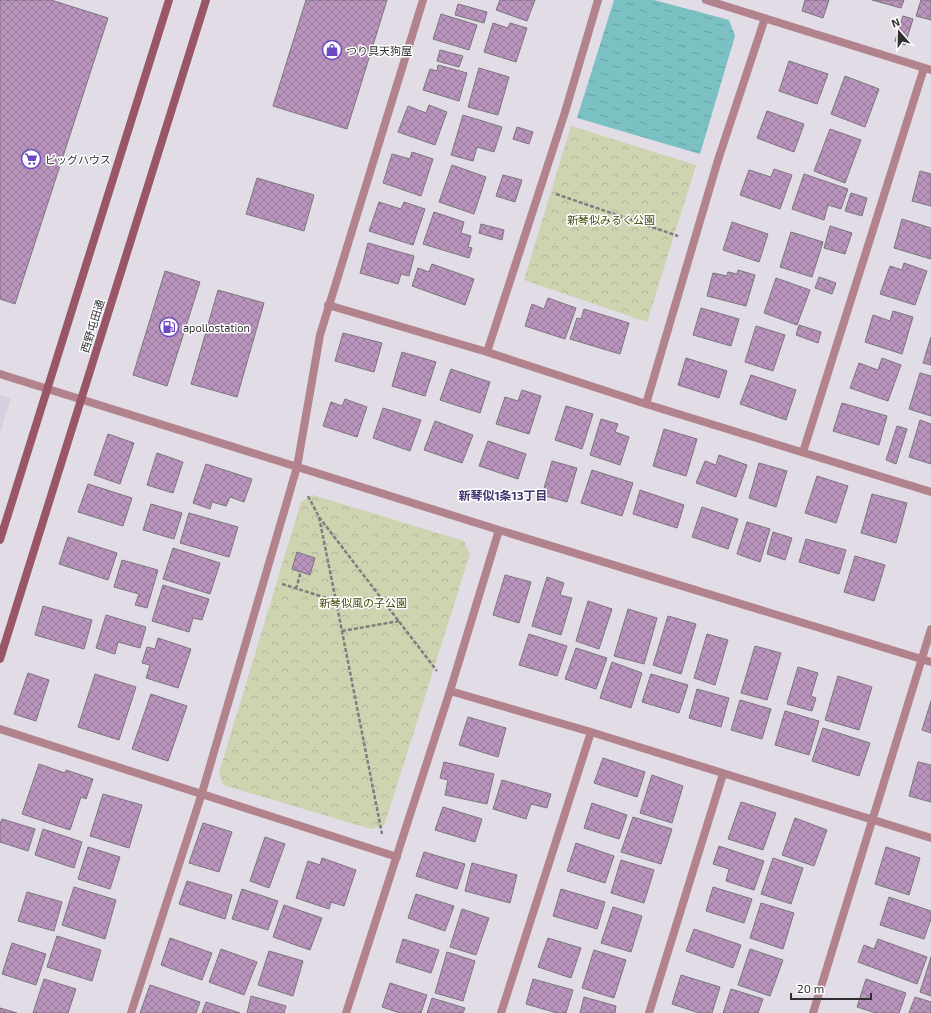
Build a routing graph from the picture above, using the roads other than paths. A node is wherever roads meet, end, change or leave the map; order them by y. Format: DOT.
graph roads {
  1 [pos="169,0"];
  2 [pos="206,0"];
  3 [pos="423,0"];
  4 [pos="598,0"];
  5 [pos="706,0"];
  6 [pos="765,18"];
  7 [pos="927,69"];
  8 [pos="328,305"];
  9 [pos="487,352"];
  10 [pos="0,374"];
  11 [pos="46,388"];
  12 [pos="81,399"];
  13 [pos="646,404"];
  14 [pos="803,452"];
  15 [pos="297,467"];
  16 [pos="931,492"];
  17 [pos="499,530"];
  18 [pos="0,540"];
  19 [pos="931,629"];
  20 [pos="0,659"];
  21 [pos="922,659"];
  22 [pos="931,662"];
  23 [pos="450,691"];
  24 [pos="0,729"];
  25 [pos="591,732"];
  26 [pos="723,774"];
  27 [pos="202,793"];
  28 [pos="872,820"];
  29 [pos="931,838"];
  30 [pos="397,857"];
  31 [pos="131,1013"];
  32 [pos="346,1013"];
  33 [pos="500,1013"];
  34 [pos="648,1013"];
  35 [pos="812,1013"];
  1 -- 11 [label="street"];
  2 -- 12 [label="street, 西野屯田通"];
  3 -- 8 [label="street"];
  4 -- 9 [label="street"];
  5 -- 6 [label="street"];
  6 -- 7 [label="street"];
  6 -- 13 [label="street"];
  7 -- 14 [label="street"];
  8 -- 9 [label="street"];
  8 -- 15 [label="street"];
  9 -- 13 [label="street"];
  10 -- 11 [label="street"];
  11 -- 12 [label="street"];
  11 -- 18 [label="street"];
  12 -- 15 [label="street"];
  12 -- 20 [label="street, 西野屯田通"];
  13 -- 14 [label="street"];
  14 -- 16 [label="street"];
  15 -- 17 [label="street"];
  15 -- 27 [label="street"];
  17 -- 21 [label="street"];
  17 -- 23 [label="street"];
  19 -- 21 [label="street"];
  21 -- 22 [label="street"];
  21 -- 28 [label="street"];
  23 -- 25 [label="street"];
  23 -- 30 [label="street"];
  24 -- 27 [label="street"];
  25 -- 26 [label="street"];
  25 -- 33 [label="street"];
  26 -- 28 [label="street"];
  26 -- 34 [label="street"];
  27 -- 30 [label="street"];
  27 -- 31 [label="street"];
  28 -- 29 [label="street"];
  28 -- 35 [label="street"];
  30 -- 32 [label="street"];
}
